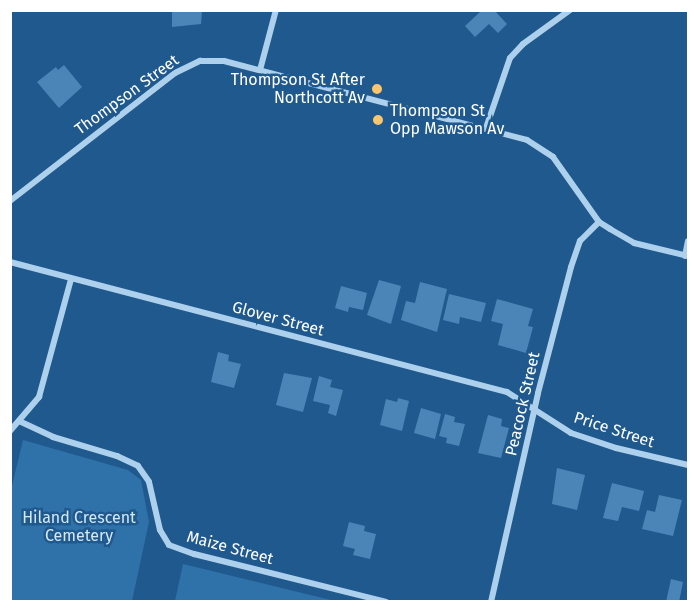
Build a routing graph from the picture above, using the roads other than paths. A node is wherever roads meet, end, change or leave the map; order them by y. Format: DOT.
graph roads {
  1 [pos="276,10"];
  2 [pos="570,10"];
  3 [pos="260,70"];
  4 [pos="486,128"];
  5 [pos="10,201"];
  6 [pos="599,222"];
  7 [pos="688,241"];
  8 [pos="687,256"];
  9 [pos="10,262"];
  10 [pos="71,279"];
  11 [pos="535,410"];
  12 [pos="19,421"];
  13 [pos="10,430"];
  14 [pos="688,465"];
  15 [pos="386,602"];
  16 [pos="491,602"];
  1 -- 3 [label="street"];
  2 -- 4 [label="street"];
  3 -- 4 [label="street, Thompson Street"];
  3 -- 5 [label="street, Thompson Street"];
  4 -- 6 [label="street, Thompson Street"];
  6 -- 8 [label="street, Thompson Street"];
  6 -- 11 [label="street, Peacock Street"];
  7 -- 8 [label="street"];
  9 -- 10 [label="street, Glover Street"];
  10 -- 11 [label="street, Glover Street"];
  10 -- 12 [label="street"];
  11 -- 14 [label="street, Price Street"];
  11 -- 16 [label="street, Peacock Street"];
  12 -- 13 [label="street"];
  12 -- 15 [label="street, Maize Street"];
}
